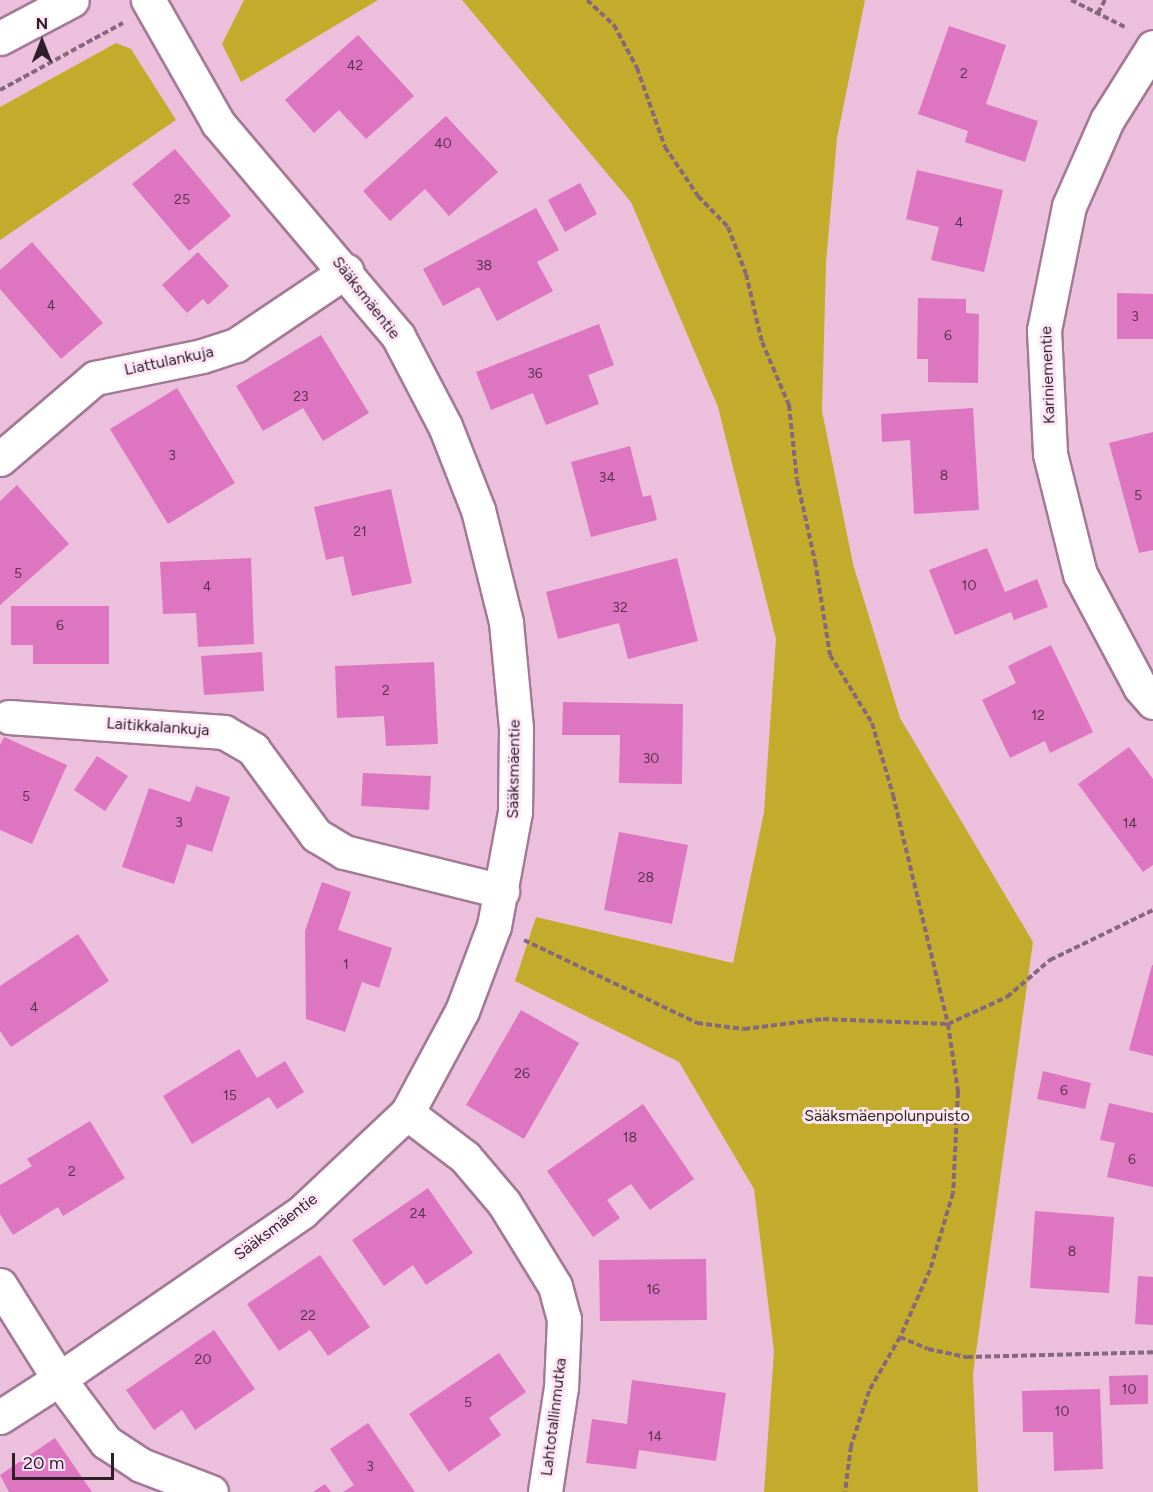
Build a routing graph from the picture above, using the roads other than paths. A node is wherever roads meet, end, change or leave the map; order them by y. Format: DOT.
graph roads {
  1 [pos="72,0"];
  2 [pos="149,3"];
  3 [pos="0,38"];
  4 [pos="1144,39"];
  5 [pos="346,271"];
  6 [pos="0,459"];
  7 [pos="1153,702"];
  8 [pos="9,717"];
  9 [pos="502,891"];
  10 [pos="407,1113"];
  11 [pos="0,1285"];
  12 [pos="59,1379"];
  13 [pos="0,1417"];
  14 [pos="211,1492"];
  15 [pos="545,1492"];
  1 -- 3 [label="street"];
  2 -- 5 [label="street, Sääksmäentie"];
  4 -- 7 [label="street, Kariniementie"];
  5 -- 6 [label="street, Liattulankuja"];
  5 -- 9 [label="street, Sääksmäentie"];
  8 -- 9 [label="street, Laitikkalankuja"];
  9 -- 10 [label="street, Sääksmäentie"];
  10 -- 12 [label="street, Sääksmäentie"];
  10 -- 15 [label="street, Lahtotallinmutka"];
  11 -- 12 [label="street"];
  12 -- 13 [label="street, Sääksmäentie"];
  12 -- 14 [label="street"];
}
